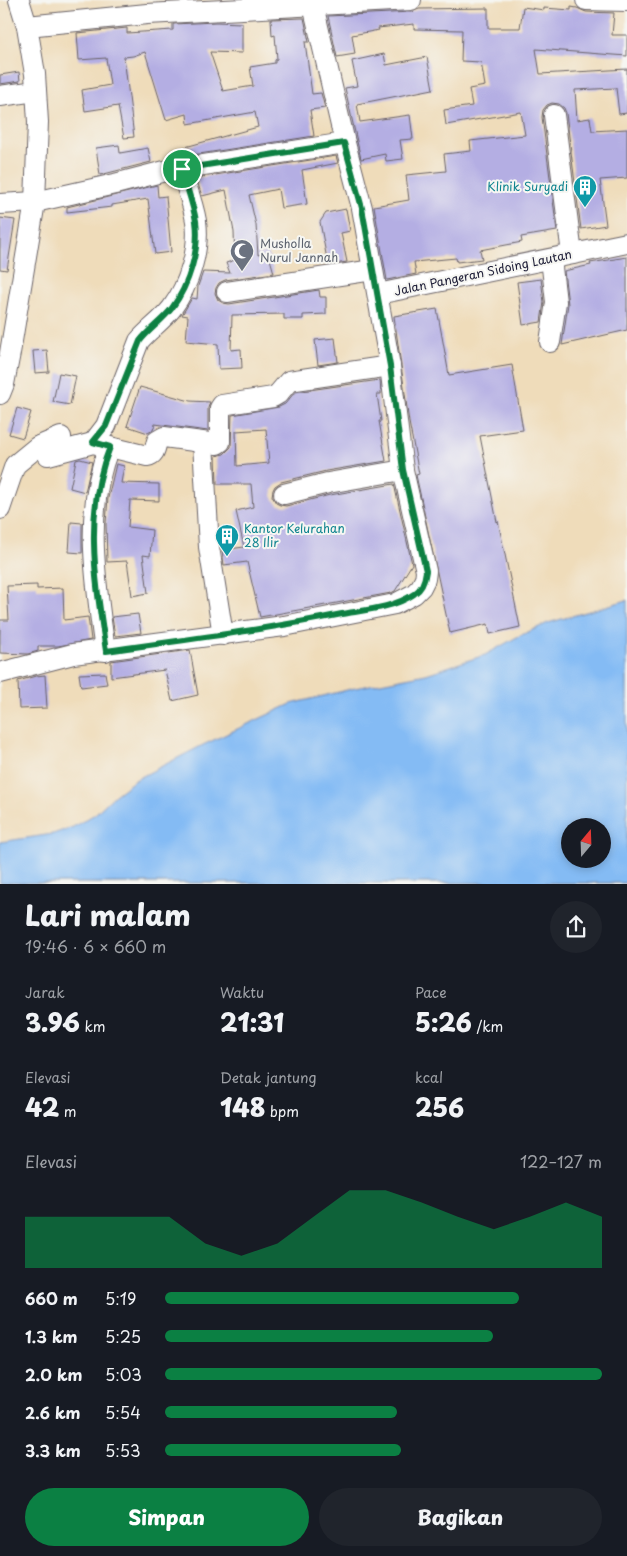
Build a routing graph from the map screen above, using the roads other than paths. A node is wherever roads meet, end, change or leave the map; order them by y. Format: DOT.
graph roads {
  1 [pos="19,0"];
  2 [pos="411,0"];
  3 [pos="586,0"];
  4 [pos="619,0"];
  5 [pos="627,1"];
  6 [pos="314,5"];
  7 [pos="27,26"];
  8 [pos="36,91"];
  9 [pos="0,96"];
  10 [pos="554,115"];
  11 [pos="344,143"];
  12 [pos="175,170"];
  13 [pos="35,202"];
  14 [pos="0,204"];
  15 [pos="627,243"];
  16 [pos="572,254"];
  17 [pos="551,259"];
  18 [pos="373,270"];
  19 [pos="227,292"];
  20 [pos="378,294"];
  21 [pos="8,313"];
  22 [pos="550,342"];
  23 [pos="390,366"];
  24 [pos="0,394"];
  25 [pos="61,437"];
  26 [pos="203,443"];
  27 [pos="101,445"];
  28 [pos="43,449"];
  29 [pos="403,470"];
  30 [pos="284,494"];
  31 [pos="0,509"];
  32 [pos="223,635"];
  33 [pos="106,651"];
  34 [pos="1,672"];
  1 -- 7 [label="street"];
  2 -- 6 [label="street"];
  3 -- 4 [label="street"];
  4 -- 5 [label="street"];
  6 -- 7 [label="street"];
  6 -- 11 [label="street"];
  7 -- 8 [label="street"];
  8 -- 9 [label="street"];
  8 -- 13 [label="street"];
  10 -- 16 [label="street"];
  11 -- 12 [label="street"];
  11 -- 18 [label="street"];
  12 -- 13 [label="street"];
  12 -- 27 [label="street"];
  13 -- 14 [label="street"];
  13 -- 21 [label="street"];
  15 -- 16 [label="street, Jalan Pangeran Sidoing Lautan"];
  16 -- 17 [label="street, Jalan Pangeran Sidoing Lautan"];
  17 -- 20 [label="street, Jalan Pangeran Sidoing Lautan"];
  17 -- 22 [label="street"];
  18 -- 19 [label="street"];
  18 -- 20 [label="street"];
  20 -- 23 [label="street, Jalan Pangeran Sidoing Lautan"];
  21 -- 24 [label="street"];
  23 -- 26 [label="street"];
  23 -- 29 [label="street, Jalan Pangeran Sidoing Lautan"];
  25 -- 28 [label="street"];
  26 -- 27 [label="street"];
  26 -- 32 [label="street"];
  27 -- 28 [label="street"];
  27 -- 33 [label="street"];
  28 -- 31 [label="street"];
  29 -- 30 [label="street"];
  29 -- 32 [label="street, Jalan Pangeran Sidoing Lautan"];
  32 -- 33 [label="street, Jalan Pangeran Sidoing Lautan"];
  33 -- 34 [label="street, Jalan Pangeran Sidoing Lautan"];
}
